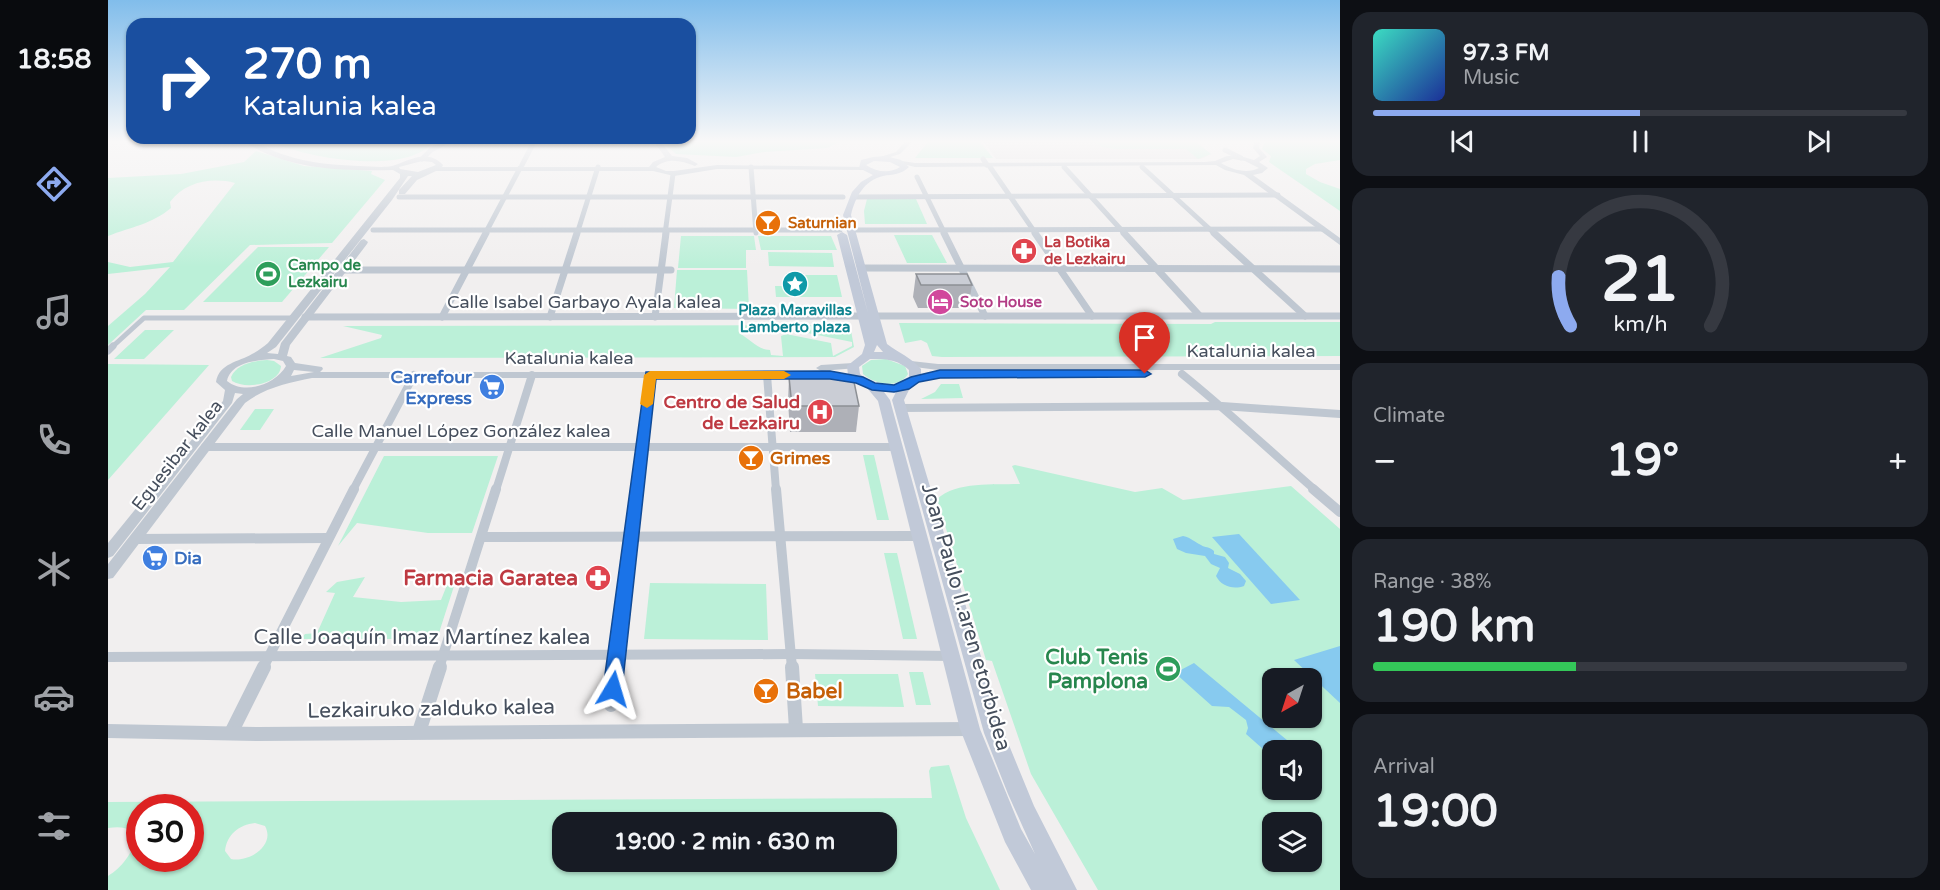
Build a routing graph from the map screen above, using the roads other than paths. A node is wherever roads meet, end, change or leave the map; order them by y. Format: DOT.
graph roads {
  1 [pos="400,184"];
  2 [pos="410,184"];
  3 [pos="512,184"];
  4 [pos="593,184"];
  5 [pos="672,184"];
  6 [pos="752,184"];
  7 [pos="854,184"];
  8 [pos="862,184"];
  9 [pos="920,184"];
  10 [pos="1001,184"];
  11 [pos="1079,184"];
  12 [pos="1160,184"];
  13 [pos="1262,184"];
  14 [pos="1271,184"];
  15 [pos="1173,195"];
  16 [pos="1278,195"];
  17 [pos="927,196"];
  18 [pos="1010,196"];
  19 [pos="1090,196"];
  20 [pos="399,197"];
  21 [pos="505,197"];
  22 [pos="589,197"];
  23 [pos="670,197"];
  24 [pos="753,197"];
  25 [pos="848,197"];
  26 [pos="1032,229"];
  27 [pos="1121,229"];
  28 [pos="1210,229"];
  29 [pos="1323,229"];
  30 [pos="373,230"];
  31 [pos="488,230"];
  32 [pos="578,230"];
  33 [pos="666,230"];
  34 [pos="845,230"];
  35 [pos="943,230"];
  36 [pos="756,232"];
  37 [pos="1340,235"];
  38 [pos="1340,242"];
  39 [pos="861,268"];
  40 [pos="962,268"];
  41 [pos="1058,268"];
  42 [pos="1156,268"];
  43 [pos="1340,268"];
  44 [pos="565,269"];
  45 [pos="1253,269"];
  46 [pos="343,270"];
  47 [pos="467,270"];
  48 [pos="662,270"];
  49 [pos="671,270"];
  50 [pos="1199,315"];
  51 [pos="869,316"];
  52 [pos="985,316"];
  53 [pos="1092,316"];
  54 [pos="1305,316"];
  55 [pos="1340,316"];
  56 [pos="305,317"];
  57 [pos="442,317"];
  58 [pos="550,317"];
  59 [pos="655,317"];
  60 [pos="294,318"];
  61 [pos="108,351"];
  62 [pos="867,356"];
  63 [pos="255,357"];
  64 [pos="282,357"];
  65 [pos="897,357"];
  66 [pos="911,364"];
  67 [pos="291,366"];
  68 [pos="853,366"];
  69 [pos="1340,367"];
  70 [pos="1340,373"];
  71 [pos="1182,374"];
  72 [pos="414,375"];
  73 [pos="532,375"];
  74 [pos="650,375"];
  75 [pos="767,375"];
  76 [pos="279,381"];
  77 [pos="865,383"];
  78 [pos="910,383"];
  79 [pos="231,389"];
  80 [pos="256,389"];
  81 [pos="1222,406"];
  82 [pos="900,408"];
  83 [pos="1340,414"];
  84 [pos="206,447"];
  85 [pos="376,447"];
  86 [pos="510,447"];
  87 [pos="641,447"];
  88 [pos="772,447"];
  89 [pos="896,447"];
  90 [pos="1340,512"];
  91 [pos="631,536"];
  92 [pos="920,536"];
  93 [pos="328,537"];
  94 [pos="482,537"];
  95 [pos="778,537"];
  96 [pos="135,539"];
  97 [pos="108,553"];
  98 [pos="108,574"];
  99 [pos="791,654"];
  100 [pos="442,655"];
  101 [pos="617,656"];
  102 [pos="952,656"];
  103 [pos="108,657"];
  104 [pos="269,657"];
  105 [pos="610,705"];
  106 [pos="796,729"];
  107 [pos="970,729"];
  108 [pos="108,731"];
  109 [pos="419,732"];
  110 [pos="231,733"];
  111 [pos="1043,890"];
  112 [pos="1066,890"];
  1 -- 60 [label="street"];
  2 -- 20 [label="street"];
  3 -- 21 [label="street"];
  4 -- 22 [label="street"];
  5 -- 23 [label="street"];
  6 -- 24 [label="street"];
  7 -- 25 [label="main road"];
  8 -- 25 [label="main road"];
  9 -- 17 [label="street"];
  10 -- 18 [label="street"];
  11 -- 19 [label="street"];
  12 -- 15 [label="street"];
  13 -- 16 [label="street"];
  14 -- 37 [label="street"];
  15 -- 16 [label="street"];
  15 -- 19 [label="street"];
  15 -- 28 [label="street"];
  16 -- 29 [label="street"];
  17 -- 18 [label="street"];
  17 -- 25 [label="street"];
  17 -- 35 [label="street"];
  18 -- 19 [label="street"];
  18 -- 26 [label="street"];
  19 -- 27 [label="street"];
  20 -- 21 [label="street"];
  20 -- 30 [label="street"];
  21 -- 22 [label="street"];
  21 -- 31 [label="street"];
  22 -- 23 [label="street"];
  22 -- 32 [label="street"];
  23 -- 24 [label="street"];
  23 -- 33 [label="street"];
  24 -- 25 [label="street"];
  24 -- 36 [label="street"];
  25 -- 34 [label="main road"];
  26 -- 27 [label="street"];
  26 -- 35 [label="street"];
  26 -- 41 [label="street"];
  27 -- 28 [label="street"];
  27 -- 42 [label="street"];
  28 -- 29 [label="street"];
  28 -- 45 [label="street"];
  29 -- 38 [label="street"];
  30 -- 31 [label="street"];
  30 -- 46 [label="street"];
  31 -- 32 [label="street"];
  31 -- 47 [label="street"];
  32 -- 33 [label="street"];
  32 -- 44 [label="street"];
  33 -- 36 [label="street"];
  33 -- 48 [label="street"];
  34 -- 35 [label="street"];
  34 -- 36 [label="street"];
  34 -- 39 [label="main road"];
  34 -- 51 [label="main road"];
  35 -- 40 [label="street"];
  39 -- 40 [label="street"];
  39 -- 51 [label="main road"];
  40 -- 41 [label="street"];
  40 -- 52 [label="street"];
  41 -- 42 [label="street"];
  41 -- 53 [label="street"];
  42 -- 45 [label="street"];
  42 -- 50 [label="street"];
  43 -- 45 [label="street"];
  44 -- 47 [label="street"];
  44 -- 48 [label="street"];
  44 -- 58 [label="street"];
  45 -- 54 [label="street"];
  46 -- 47 [label="street"];
  46 -- 56 [label="street"];
  47 -- 57 [label="street"];
  48 -- 49 [label="street"];
  48 -- 59 [label="street"];
  50 -- 53 [label="street, Calle Isabel Garbayo Ayala kalea"];
  50 -- 54 [label="street, Calle Isabel Garbayo Ayala kalea"];
  51 -- 52 [label="street, Calle Isabel Garbayo Ayala kalea"];
  51 -- 59 [label="street, Calle Isabel Garbayo Ayala kalea"];
  51 -- 62 [label="main road"];
  51 -- 65 [label="main road"];
  52 -- 53 [label="street, Calle Isabel Garbayo Ayala kalea"];
  54 -- 55 [label="street, Calle Isabel Garbayo Ayala kalea"];
  56 -- 57 [label="street, Calle Isabel Garbayo Ayala kalea"];
  56 -- 64 [label="street"];
  57 -- 58 [label="street, Calle Isabel Garbayo Ayala kalea"];
  58 -- 59 [label="street, Calle Isabel Garbayo Ayala kalea"];
  60 -- 61 [label="street"];
  60 -- 63 [label="street"];
  62 -- 65 [label="main road"];
  62 -- 68 [label="main road"];
  63 -- 64 [label="street"];
  63 -- 79 [label="street"];
  64 -- 67 [label="street"];
  65 -- 66 [label="main road"];
  66 -- 69 [label="street, Katalunia kalea"];
  66 -- 78 [label="main road"];
  67 -- 68 [label="street, Katalunia kalea"];
  67 -- 76 [label="street"];
  68 -- 77 [label="main road, Joan Paulo II.aren etorbidea"];
  70 -- 71 [label="street, Katalunia kalea"];
  71 -- 78 [label="street, Katalunia kalea"];
  71 -- 81 [label="street"];
  72 -- 73 [label="street, Katalunia kalea"];
  72 -- 76 [label="street, Katalunia kalea"];
  72 -- 85 [label="street"];
  73 -- 74 [label="street, Katalunia kalea"];
  73 -- 86 [label="street"];
  74 -- 75 [label="street, Katalunia kalea"];
  74 -- 87 [label="street"];
  75 -- 77 [label="street, Katalunia kalea"];
  75 -- 88 [label="street"];
  76 -- 80 [label="street, Katalunia kalea"];
  77 -- 78 [label="main road"];
  77 -- 89 [label="main road, Joan Paulo II.aren etorbidea"];
  78 -- 82 [label="main road, Joan Paulo II.aren etorbidea"];
  79 -- 80 [label="street"];
  79 -- 97 [label="street, Eguesibar kalea"];
  80 -- 84 [label="street, Eguesibar kalea"];
  81 -- 82 [label="street"];
  81 -- 83 [label="street"];
  81 -- 90 [label="street"];
  82 -- 112 [label="main road, Joan Paulo II.aren etorbidea"];
  84 -- 85 [label="street, Calle Manuel López González kalea"];
  84 -- 96 [label="street, Eguesibar kalea"];
  85 -- 86 [label="street, Calle Manuel López González kalea"];
  85 -- 93 [label="street"];
  86 -- 87 [label="street, Calle Manuel López González kalea"];
  86 -- 94 [label="street"];
  87 -- 88 [label="street, Calle Manuel López González kalea"];
  87 -- 91 [label="street"];
  88 -- 89 [label="street, Calle Manuel López González kalea"];
  88 -- 95 [label="street"];
  89 -- 92 [label="main road, Joan Paulo II.aren etorbidea"];
  91 -- 94 [label="street"];
  91 -- 95 [label="street"];
  91 -- 101 [label="street"];
  92 -- 95 [label="street"];
  92 -- 102 [label="main road, Joan Paulo II.aren etorbidea"];
  93 -- 96 [label="street"];
  93 -- 104 [label="street"];
  94 -- 100 [label="street"];
  95 -- 99 [label="street"];
  96 -- 98 [label="street, Eguesibar kalea"];
  99 -- 101 [label="street, Calle Joaquín Imaz Martínez kalea"];
  99 -- 102 [label="street, Calle Joaquín Imaz Martínez kalea"];
  99 -- 106 [label="street"];
  100 -- 101 [label="street, Calle Joaquín Imaz Martínez kalea"];
  100 -- 104 [label="street, Calle Joaquín Imaz Martínez kalea"];
  100 -- 109 [label="street"];
  101 -- 105 [label="street"];
  102 -- 107 [label="main road, Joan Paulo II.aren etorbidea"];
  103 -- 104 [label="street, Calle Joaquín Imaz Martínez kalea"];
  104 -- 110 [label="street"];
  106 -- 107 [label="street, Lezkairuko zalduko kalea"];
  106 -- 109 [label="street, Lezkairuko zalduko kalea"];
  107 -- 111 [label="main road, Joan Paulo II.aren etorbidea"];
  108 -- 110 [label="street, Lezkairuko zalduko kalea"];
  109 -- 110 [label="street, Lezkairuko zalduko kalea"];
}
